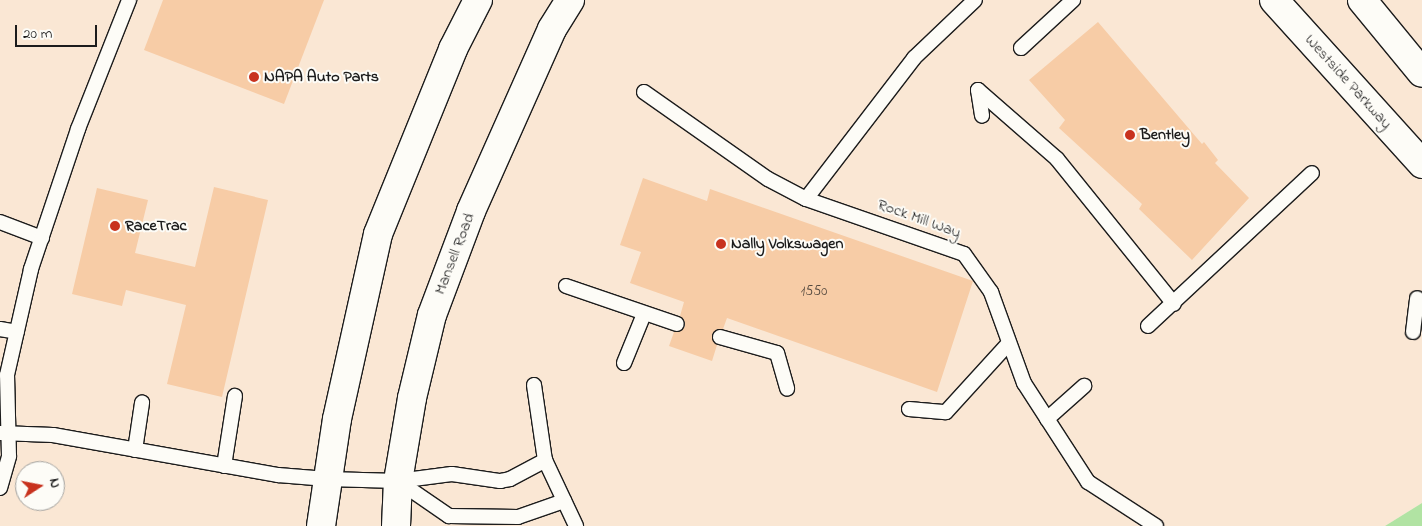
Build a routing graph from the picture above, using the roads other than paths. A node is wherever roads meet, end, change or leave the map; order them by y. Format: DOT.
graph roads {
  1 [pos="129,0"];
  2 [pos="478,0"];
  3 [pos="570,0"];
  4 [pos="975,0"];
  5 [pos="1073,0"];
  6 [pos="1274,0"];
  7 [pos="1362,0"];
  8 [pos="1021,48"];
  9 [pos="1422,73"];
  10 [pos="644,92"];
  11 [pos="982,116"];
  12 [pos="1422,164"];
  13 [pos="1312,173"];
  14 [pos="806,199"];
  15 [pos="0,222"];
  16 [pos="42,238"];
  17 [pos="566,286"];
  18 [pos="1417,298"];
  19 [pos="1174,304"];
  20 [pos="644,314"];
  21 [pos="677,324"];
  22 [pos="1148,326"];
  23 [pos="0,329"];
  24 [pos="17,332"];
  25 [pos="1413,332"];
  26 [pos="720,337"];
  27 [pos="1009,343"];
  28 [pos="624,363"];
  29 [pos="534,385"];
  30 [pos="1084,386"];
  31 [pos="787,389"];
  32 [pos="235,396"];
  33 [pos="142,403"];
  34 [pos="909,409"];
  35 [pos="1047,419"];
  36 [pos="3,433"];
  37 [pos="135,450"];
  38 [pos="545,460"];
  39 [pos="224,466"];
  40 [pos="327,479"];
  41 [pos="398,481"];
  42 [pos="0,488"];
  43 [pos="564,501"];
  44 [pos="321,526"];
  45 [pos="396,526"];
  46 [pos="576,526"];
  47 [pos="1156,526"];
  1 -- 16 [label="lane"];
  2 -- 40 [label="main road"];
  3 -- 41 [label="main road, Mansell Road"];
  4 -- 14 [label="lane"];
  5 -- 8 [label="lane"];
  6 -- 12 [label="main road, Westside Parkway"];
  7 -- 9 [label="main road"];
  10 -- 14 [label="lane, Rock Mill Way"];
  11 -- 19 [label="lane"];
  13 -- 19 [label="lane"];
  14 -- 27 [label="lane, Rock Mill Way"];
  15 -- 16 [label="lane"];
  16 -- 24 [label="lane"];
  17 -- 20 [label="lane"];
  18 -- 25 [label="lane"];
  19 -- 22 [label="lane"];
  20 -- 21 [label="lane"];
  20 -- 28 [label="lane"];
  23 -- 24 [label="lane"];
  24 -- 36 [label="lane"];
  26 -- 31 [label="lane"];
  27 -- 34 [label="lane"];
  27 -- 35 [label="lane, Rock Mill Way"];
  29 -- 38 [label="lane"];
  30 -- 35 [label="lane"];
  32 -- 39 [label="lane"];
  33 -- 37 [label="lane"];
  35 -- 47 [label="lane, Rock Mill Way"];
  36 -- 37 [label="lane"];
  36 -- 42 [label="lane"];
  37 -- 39 [label="lane"];
  38 -- 41 [label="lane"];
  38 -- 43 [label="lane"];
  39 -- 40 [label="lane"];
  40 -- 41 [label="lane"];
  40 -- 44 [label="main road"];
  41 -- 43 [label="lane"];
  41 -- 45 [label="main road, Mansell Road"];
  43 -- 46 [label="lane"];
}
